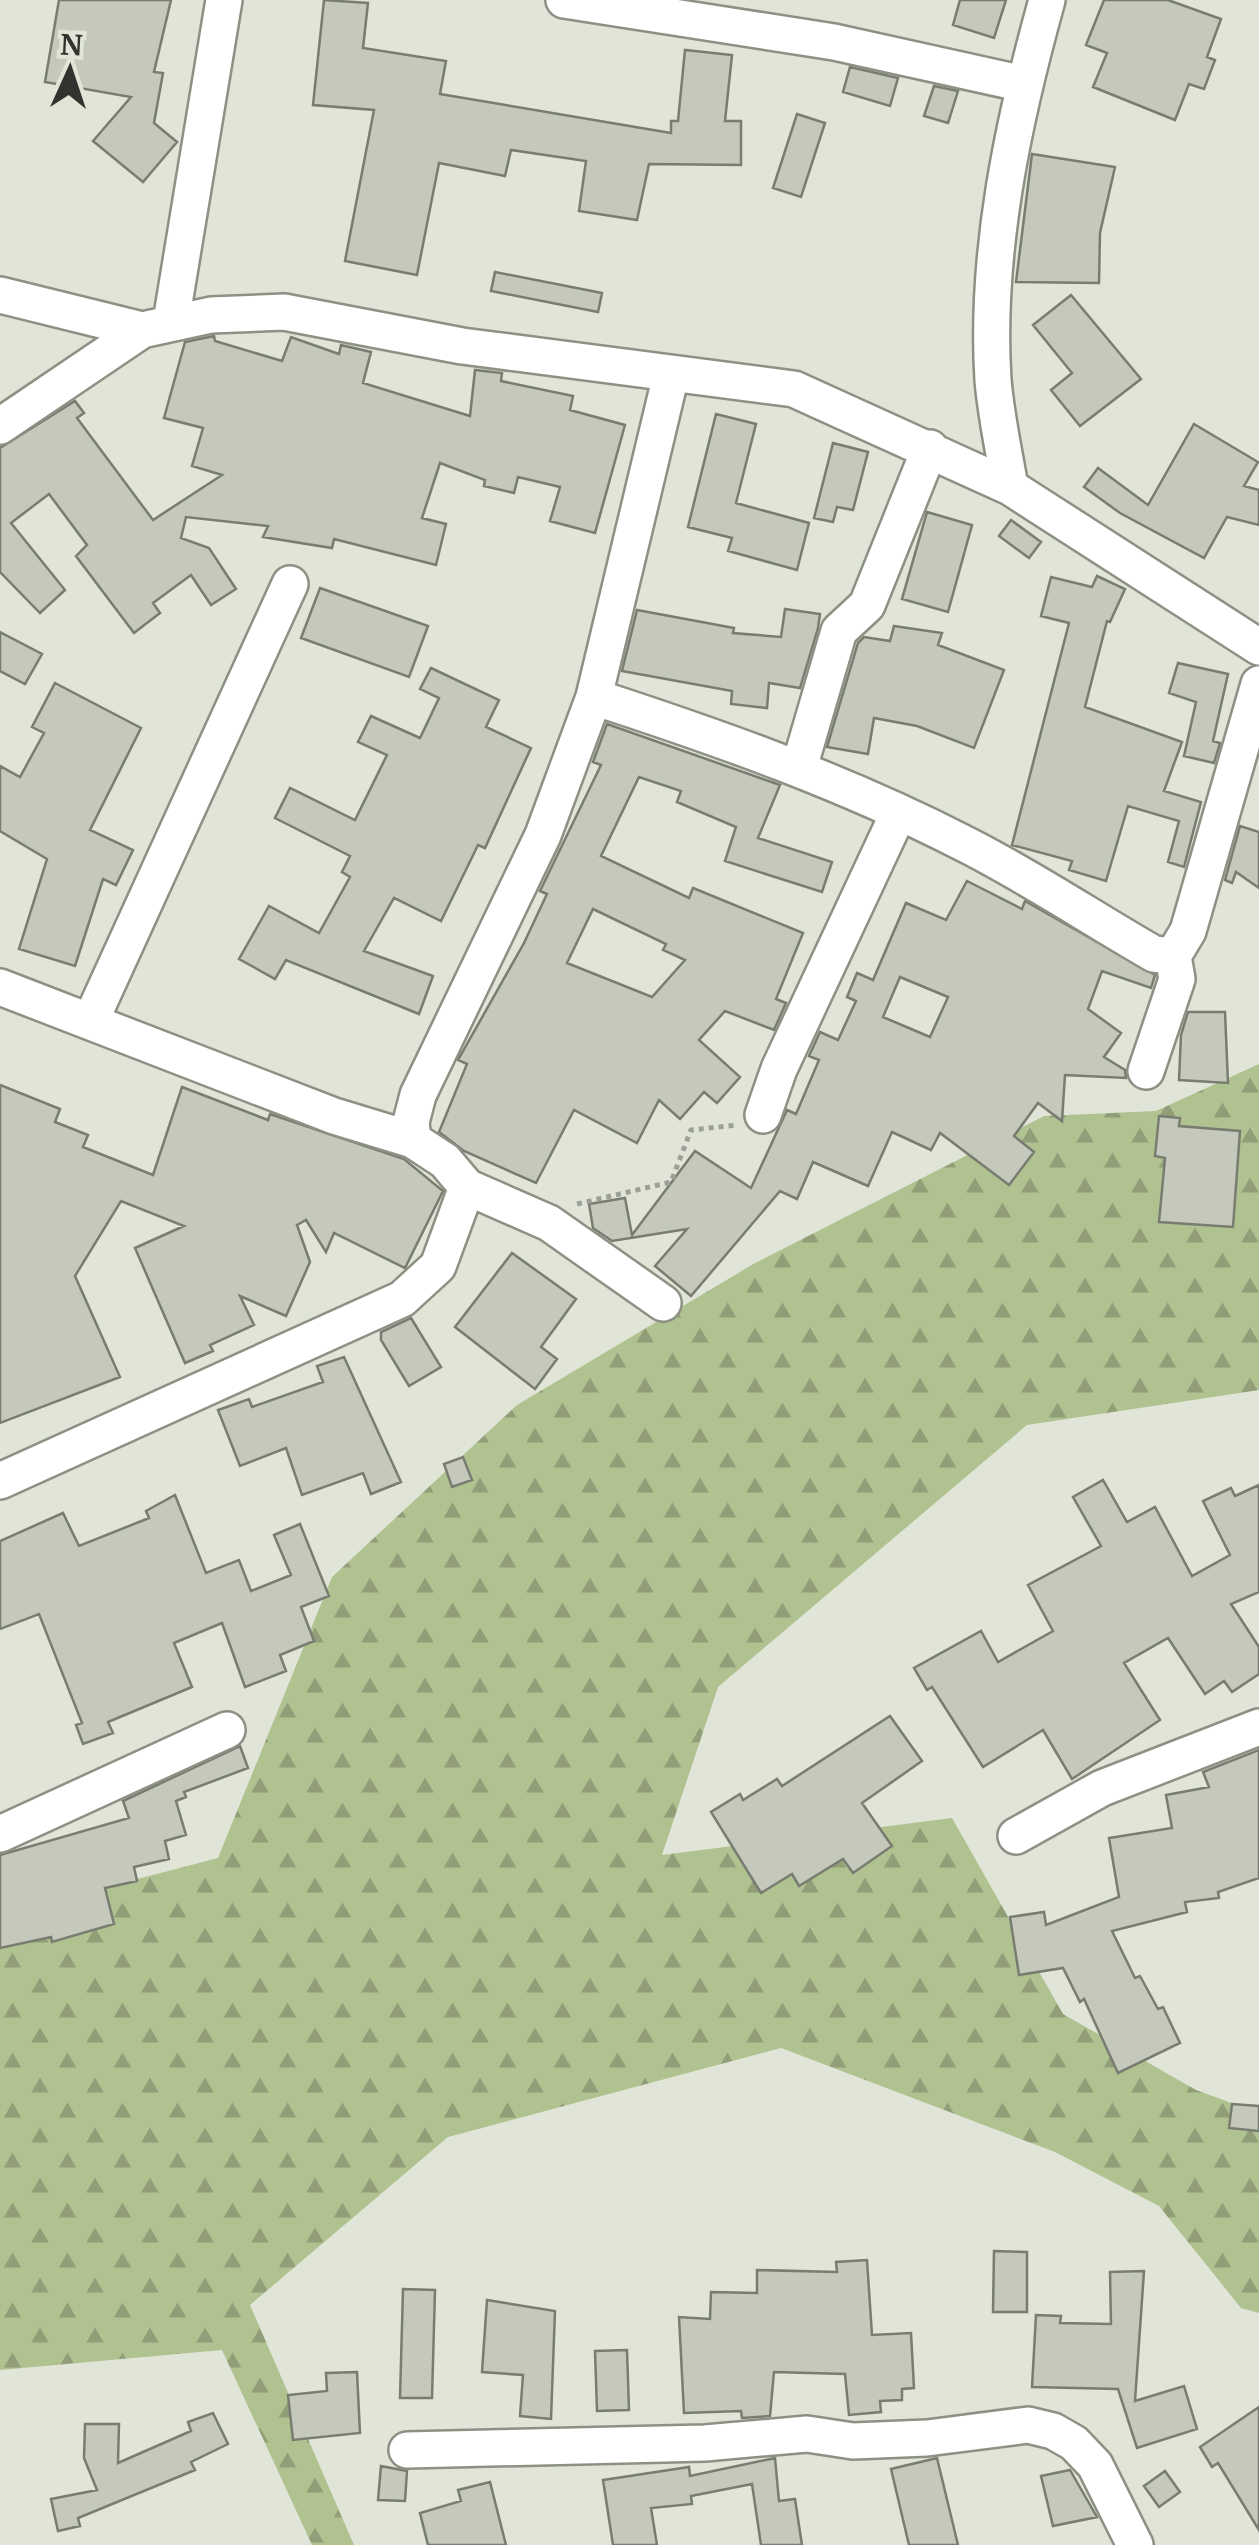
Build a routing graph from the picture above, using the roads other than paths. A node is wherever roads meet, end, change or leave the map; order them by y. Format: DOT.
graph roads {
  1 [pos="224,0"];
  2 [pos="564,0"];
  3 [pos="1047,0"];
  4 [pos="709,12"];
  5 [pos="1024,84"];
  6 [pos="0,295"];
  7 [pos="157,326"];
  8 [pos="671,375"];
  9 [pos="0,426"];
  10 [pos="930,448"];
  11 [pos="1010,487"];
  12 [pos="290,584"];
  13 [pos="1259,647"];
  14 [pos="1259,684"];
  15 [pos="594,697"];
  16 [pos="799,768"];
  17 [pos="899,812"];
  18 [pos="1173,956"];
  19 [pos="0,987"];
  20 [pos="91,1020"];
  21 [pos="1146,1071"];
  22 [pos="763,1115"];
  23 [pos="413,1140"];
  24 [pos="467,1187"];
  25 [pos="663,1303"];
  26 [pos="0,1481"];
  27 [pos="1259,1727"];
  28 [pos="227,1730"];
  29 [pos="0,1834"];
  30 [pos="1016,1836"];
  31 [pos="407,2450"];
  32 [pos="1135,2545"];
  1 -- 7 [label="street"];
  2 -- 4 [label="street"];
  3 -- 5 [label="street"];
  4 -- 5 [label="street"];
  5 -- 11 [label="street"];
  6 -- 7 [label="street"];
  7 -- 8 [label="street"];
  7 -- 9 [label="street"];
  8 -- 10 [label="street"];
  8 -- 15 [label="street"];
  10 -- 11 [label="street"];
  10 -- 16 [label="street"];
  11 -- 13 [label="street"];
  12 -- 20 [label="street"];
  14 -- 18 [label="street"];
  15 -- 16 [label="street"];
  15 -- 23 [label="street"];
  16 -- 17 [label="street"];
  17 -- 18 [label="street"];
  17 -- 22 [label="street"];
  18 -- 21 [label="street"];
  19 -- 20 [label="street"];
  20 -- 23 [label="street"];
  23 -- 24 [label="street"];
  24 -- 25 [label="street"];
  24 -- 26 [label="street"];
  27 -- 30 [label="street"];
  28 -- 29 [label="street"];
  31 -- 32 [label="street"];
}
